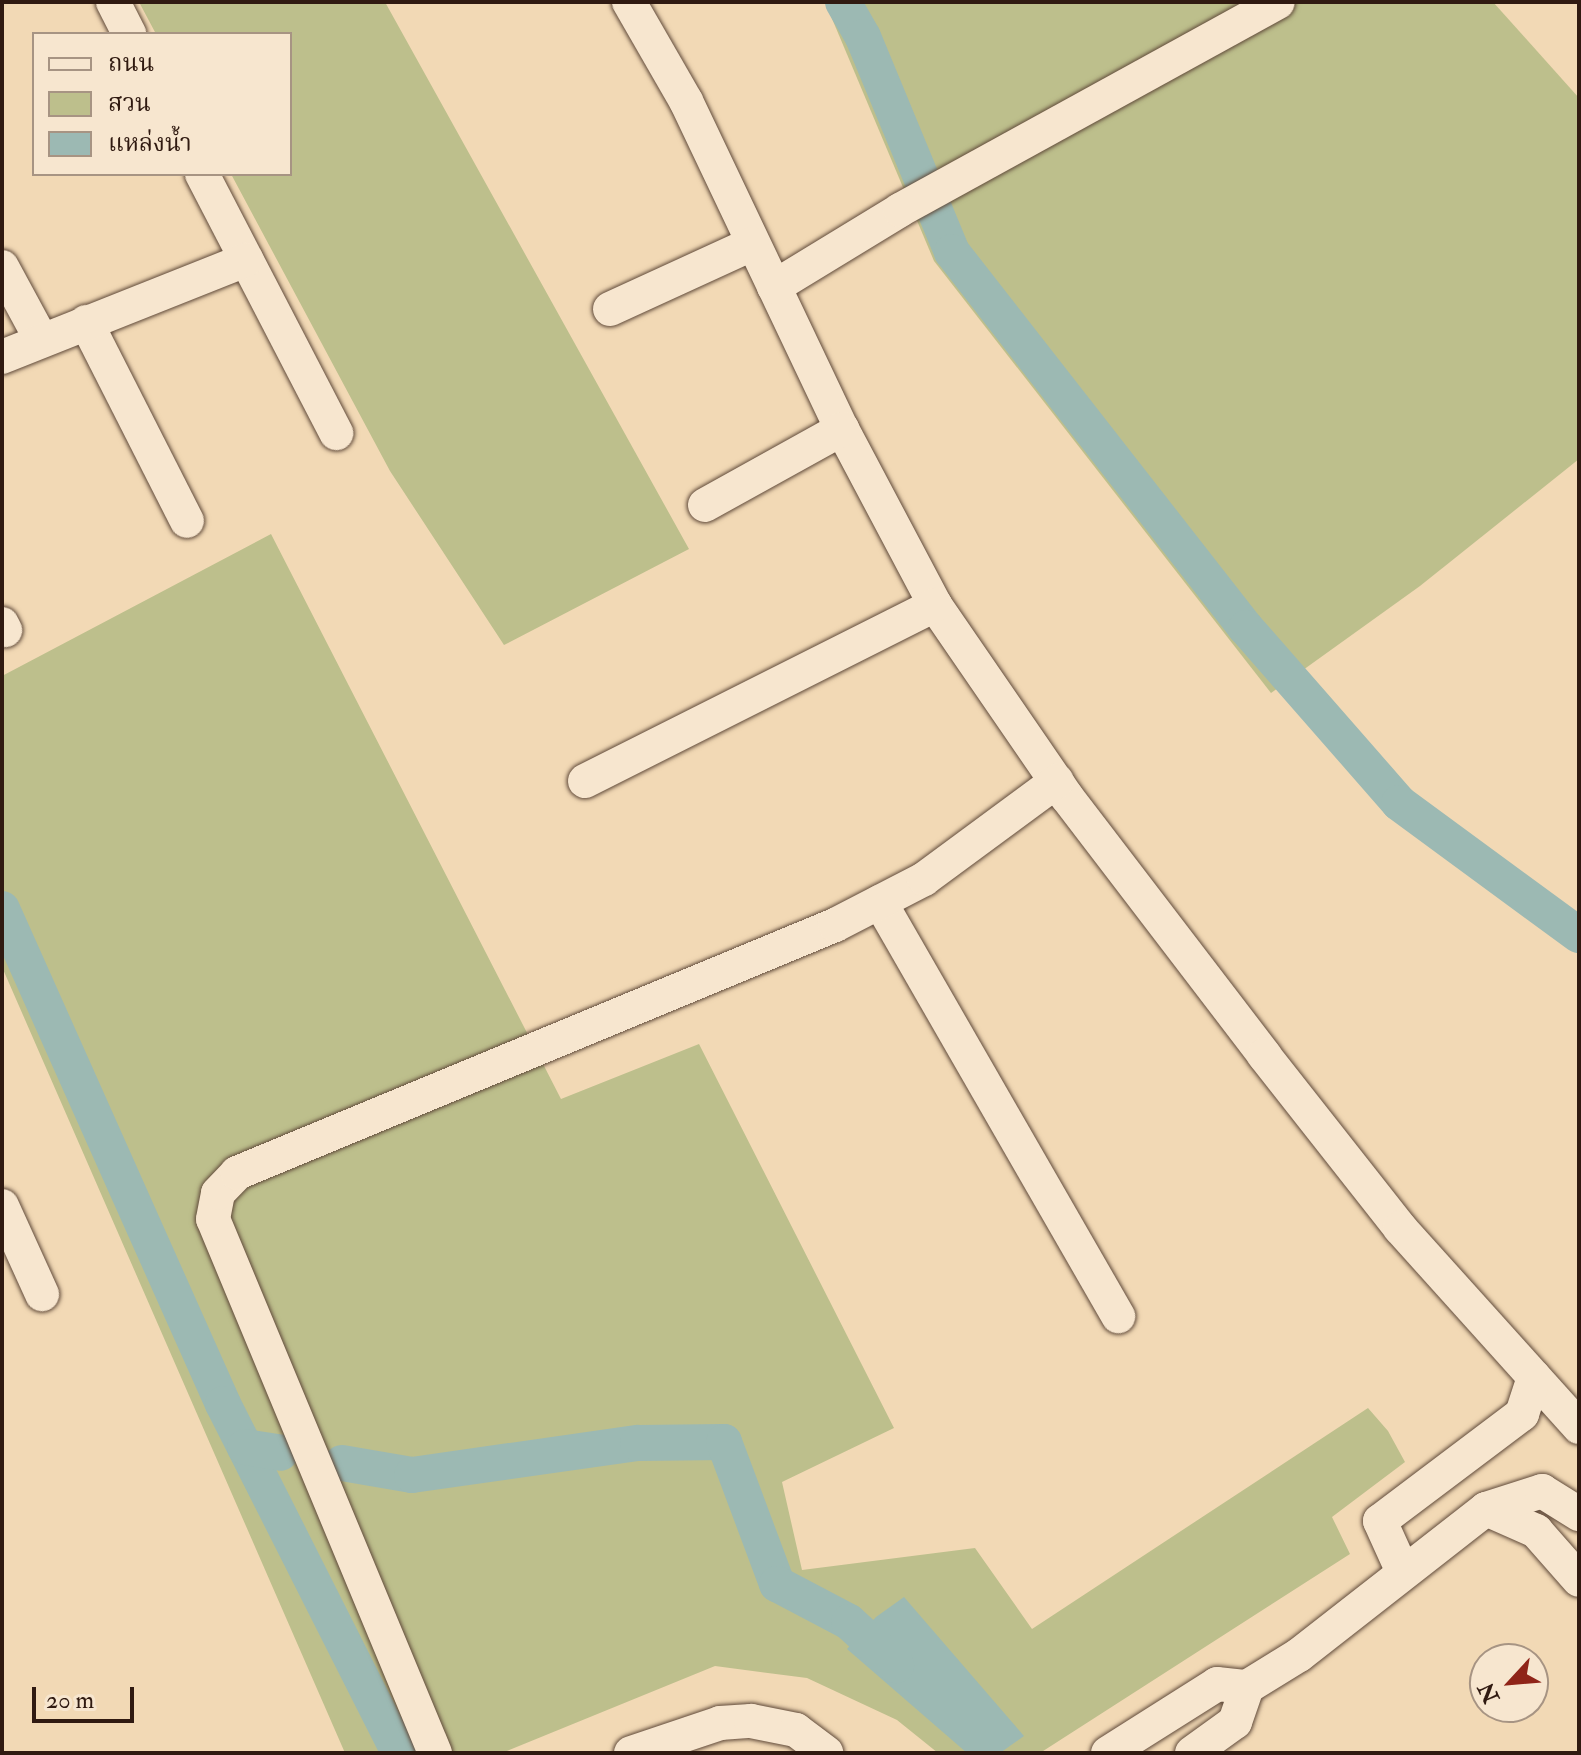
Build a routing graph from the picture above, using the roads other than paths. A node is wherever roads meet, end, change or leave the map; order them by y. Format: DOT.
graph roads {
  1 [pos="113,2"];
  2 [pos="629,2"];
  3 [pos="1278,2"];
  4 [pos="128,32"];
  5 [pos="203,176"];
  6 [pos="752,244"];
  7 [pos="246,260"];
  8 [pos="2,267"];
  9 [pos="774,287"];
  10 [pos="610,309"];
  11 [pos="86,322"];
  12 [pos="41,339"];
  13 [pos="2,357"];
  14 [pos="842,429"];
  15 [pos="336,433"];
  16 [pos="705,505"];
  17 [pos="187,521"];
  18 [pos="935,605"];
  19 [pos="585,781"];
  20 [pos="1057,781"];
  21 [pos="880,902"];
  22 [pos="2,1206"];
  23 [pos="13,1261"];
  24 [pos="42,1294"];
  25 [pos="1118,1316"];
  26 [pos="1534,1377"];
  27 [pos="1579,1427"];
  28 [pos="1486,1509"];
  29 [pos="1572,1510"];
  30 [pos="1403,1572"];
  31 [pos="1579,1580"];
  32 [pos="1247,1687"];
  33 [pos="435,1753"];
  34 [pos="631,1753"];
  35 [pos="826,1753"];
  36 [pos="1108,1753"];
  37 [pos="1192,1753"];
  1 -- 4 [label="street"];
  2 -- 6 [label="street"];
  3 -- 9 [label="street"];
  5 -- 7 [label="street"];
  6 -- 9 [label="street"];
  6 -- 10 [label="street"];
  7 -- 11 [label="street"];
  7 -- 15 [label="street"];
  8 -- 12 [label="street"];
  9 -- 14 [label="street"];
  11 -- 12 [label="street"];
  11 -- 17 [label="street"];
  12 -- 13 [label="street"];
  14 -- 16 [label="street"];
  14 -- 18 [label="street"];
  18 -- 19 [label="street"];
  18 -- 20 [label="street"];
  20 -- 21 [label="street"];
  20 -- 26 [label="street"];
  21 -- 25 [label="street"];
  21 -- 33 [label="street"];
  22 -- 23 [label="street"];
  23 -- 24 [label="street"];
  26 -- 27 [label="street"];
  26 -- 30 [label="street"];
  28 -- 29 [label="street"];
  28 -- 30 [label="street"];
  28 -- 31 [label="street"];
  30 -- 32 [label="street"];
  32 -- 36 [label="street"];
  32 -- 37 [label="street"];
  34 -- 35 [label="street"];
}
